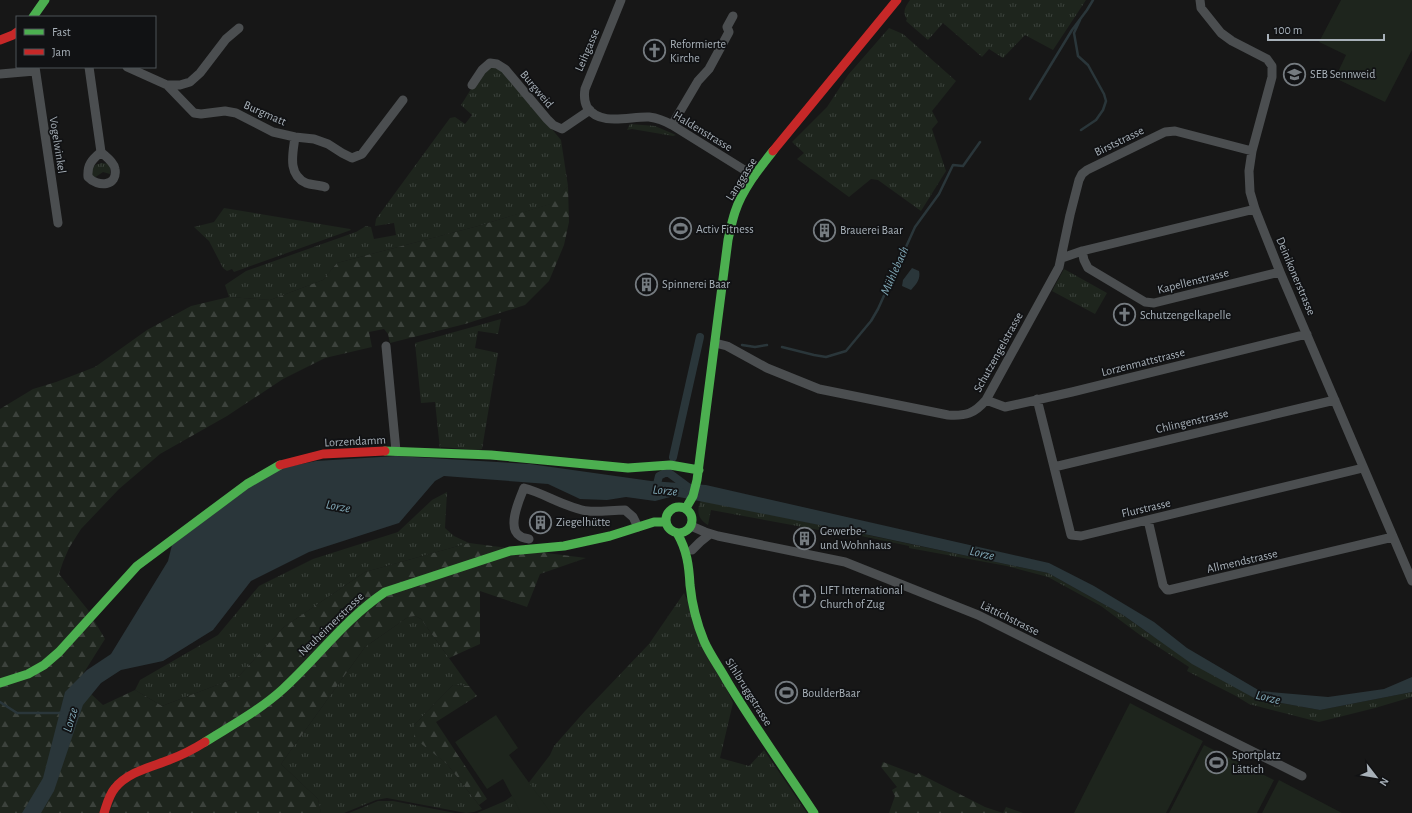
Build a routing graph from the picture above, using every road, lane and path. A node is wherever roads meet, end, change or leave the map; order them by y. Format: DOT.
graph roads {
  1 [pos="45,0"];
  2 [pos="621,0"];
  3 [pos="898,0"];
  4 [pos="1200,0"];
  5 [pos="34,16"];
  6 [pos="734,16"];
  7 [pos="239,28"];
  8 [pos="16,33"];
  9 [pos="0,40"];
  10 [pos="89,68"];
  11 [pos="129,68"];
  12 [pos="35,69"];
  13 [pos="0,74"];
  14 [pos="167,85"];
  15 [pos="472,85"];
  16 [pos="403,100"];
  17 [pos="590,110"];
  18 [pos="672,125"];
  19 [pos="295,137"];
  20 [pos="1252,151"];
  21 [pos="101,152"];
  22 [pos="754,176"];
  23 [pos="325,187"];
  24 [pos="1255,210"];
  25 [pos="58,223"];
  26 [pos="1082,251"];
  27 [pos="1062,258"];
  28 [pos="1280,272"];
  29 [pos="1307,334"];
  30 [pos="715,343"];
  31 [pos="386,346"];
  32 [pos="1038,399"];
  33 [pos="986,400"];
  34 [pos="1334,400"];
  35 [pos="396,451"];
  36 [pos="1054,467"];
  37 [pos="1363,468"];
  38 [pos="699,470"];
  39 [pos="688,505"];
  40 [pos="1148,520"];
  41 [pos="666,522"];
  42 [pos="638,526"];
  43 [pos="689,528"];
  44 [pos="677,533"];
  45 [pos="710,534"];
  46 [pos="1393,537"];
  47 [pos="529,539"];
  48 [pos="692,550"];
  49 [pos="690,573"];
  50 [pos="1412,581"];
  51 [pos="0,683"];
  52 [pos="1302,776"];
  53 [pos="104,813"];
  54 [pos="814,813"];
  1 -- 5 [label="street"];
  2 -- 17 [label="street, Leihgasse"];
  3 -- 22 [label="street, Langgasse"];
  4 -- 20 [label="street, Deinikonerstrasse"];
  6 -- 18 [label="street"];
  7 -- 14 [label="street"];
  8 -- 9 [label="street"];
  10 -- 21 [label="street"];
  11 -- 14 [label="street, Burgmatt"];
  12 -- 13 [label="street"];
  12 -- 25 [label="street, Vogelwinkel"];
  14 -- 19 [label="street, Burgmatt"];
  15 -- 17 [label="street, Burgweid"];
  16 -- 19 [label="street, Burgmatt"];
  17 -- 18 [label="street, Haldenstrasse"];
  18 -- 22 [label="street, Haldenstrasse"];
  19 -- 23 [label="street, Burgmatt"];
  20 -- 24 [label="street, Deinikonerstrasse"];
  20 -- 27 [label="street, Birststrasse"];
  22 -- 30 [label="street, Langgasse"];
  24 -- 26 [label="street"];
  24 -- 28 [label="street, Deinikonerstrasse"];
  26 -- 27 [label="street"];
  26 -- 28 [label="street, Kapellenstrasse"];
  27 -- 33 [label="street, Schutzengelstrasse"];
  28 -- 29 [label="street, Deinikonerstrasse"];
  29 -- 32 [label="street, Lorzenmattstrasse"];
  29 -- 34 [label="street, Deinikonerstrasse"];
  30 -- 33 [label="street, Schutzengelstrasse"];
  30 -- 38 [label="street, Langgasse"];
  31 -- 35 [label="street"];
  32 -- 33 [label="street, Lorzenmattstrasse"];
  32 -- 36 [label="street, Flurstrasse"];
  34 -- 36 [label="street, Chlingenstrasse"];
  34 -- 37 [label="street, Deinikonerstrasse"];
  35 -- 38 [label="street, Lorzendamm"];
  35 -- 51 [label="street, Lorzendamm"];
  36 -- 40 [label="street, Flurstrasse"];
  37 -- 40 [label="street, Flurstrasse"];
  37 -- 46 [label="street, Deinikonerstrasse"];
  38 -- 39 [label="street, Langgasse"];
  39 -- 41 [label="street"];
  39 -- 43 [label="street"];
  40 -- 46 [label="street, Allmendstrasse"];
  41 -- 42 [label="street, Neuheimerstrasse"];
  41 -- 44 [label="street"];
  42 -- 47 [label="street"];
  42 -- 53 [label="street, Neuheimerstrasse"];
  43 -- 44 [label="street"];
  43 -- 45 [label="street, Lättichstrasse"];
  43 -- 48 [label="street, Sihlbruggstrasse"];
  44 -- 49 [label="street, Sihlbruggstrasse"];
  45 -- 48 [label="street"];
  45 -- 52 [label="street, Lättichstrasse"];
  46 -- 50 [label="street, Deinikonerstrasse"];
  48 -- 49 [label="street, Sihlbruggstrasse"];
  49 -- 54 [label="street, Sihlbruggstrasse"];
}
